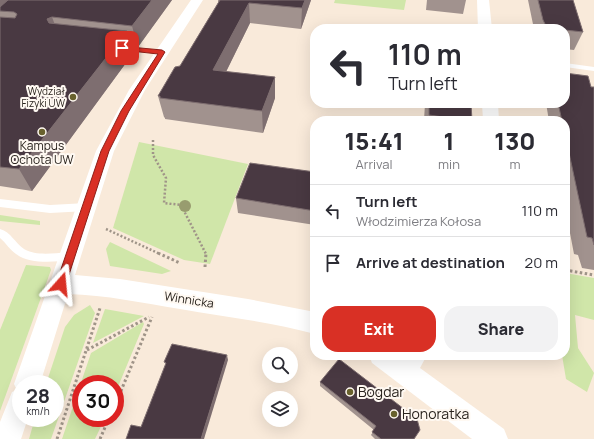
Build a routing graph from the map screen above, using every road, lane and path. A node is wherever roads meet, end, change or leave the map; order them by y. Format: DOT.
graph roads {
  1 [pos="197,0"];
  2 [pos="483,0"];
  3 [pos="485,24"];
  4 [pos="122,48"];
  5 [pos="162,52"];
  6 [pos="570,66"];
  7 [pos="594,69"];
  8 [pos="153,140"];
  9 [pos="0,203"];
  10 [pos="87,206"];
  11 [pos="106,229"];
  12 [pos="0,233"];
  13 [pos="70,257"];
  14 [pos="180,263"];
  15 [pos="205,267"];
  16 [pos="570,271"];
  17 [pos="594,274"];
  18 [pos="61,284"];
  19 [pos="98,302"];
  20 [pos="310,322"];
  21 [pos="87,350"];
  22 [pos="399,360"];
  23 [pos="410,363"];
  24 [pos="30,375"];
  25 [pos="124,384"];
  26 [pos="12,425"];
  27 [pos="105,427"];
  28 [pos="7,439"];
  29 [pos="57,439"];
  30 [pos="100,439"];
  31 [pos="494,439"];
  1 -- 5 [label="street"];
  2 -- 3 [label="street"];
  4 -- 5 [label="lane"];
  5 -- 10 [label="street"];
  6 -- 7 [label="lane"];
  8 -- 15 [label="path"];
  9 -- 10 [label="lane"];
  10 -- 13 [label="street"];
  11 -- 14 [label="path"];
  12 -- 13 [label="lane"];
  13 -- 18 [label="street"];
  16 -- 17 [label="path"];
  18 -- 20 [label="street, Winnicka"];
  18 -- 24 [label="street"];
  19 -- 21 [label="path"];
  21 -- 25 [label="path"];
  21 -- 29 [label="path"];
  22 -- 23 [label="street"];
  23 -- 31 [label="street"];
  26 -- 28 [label="street"];
  27 -- 30 [label="path"];
}
